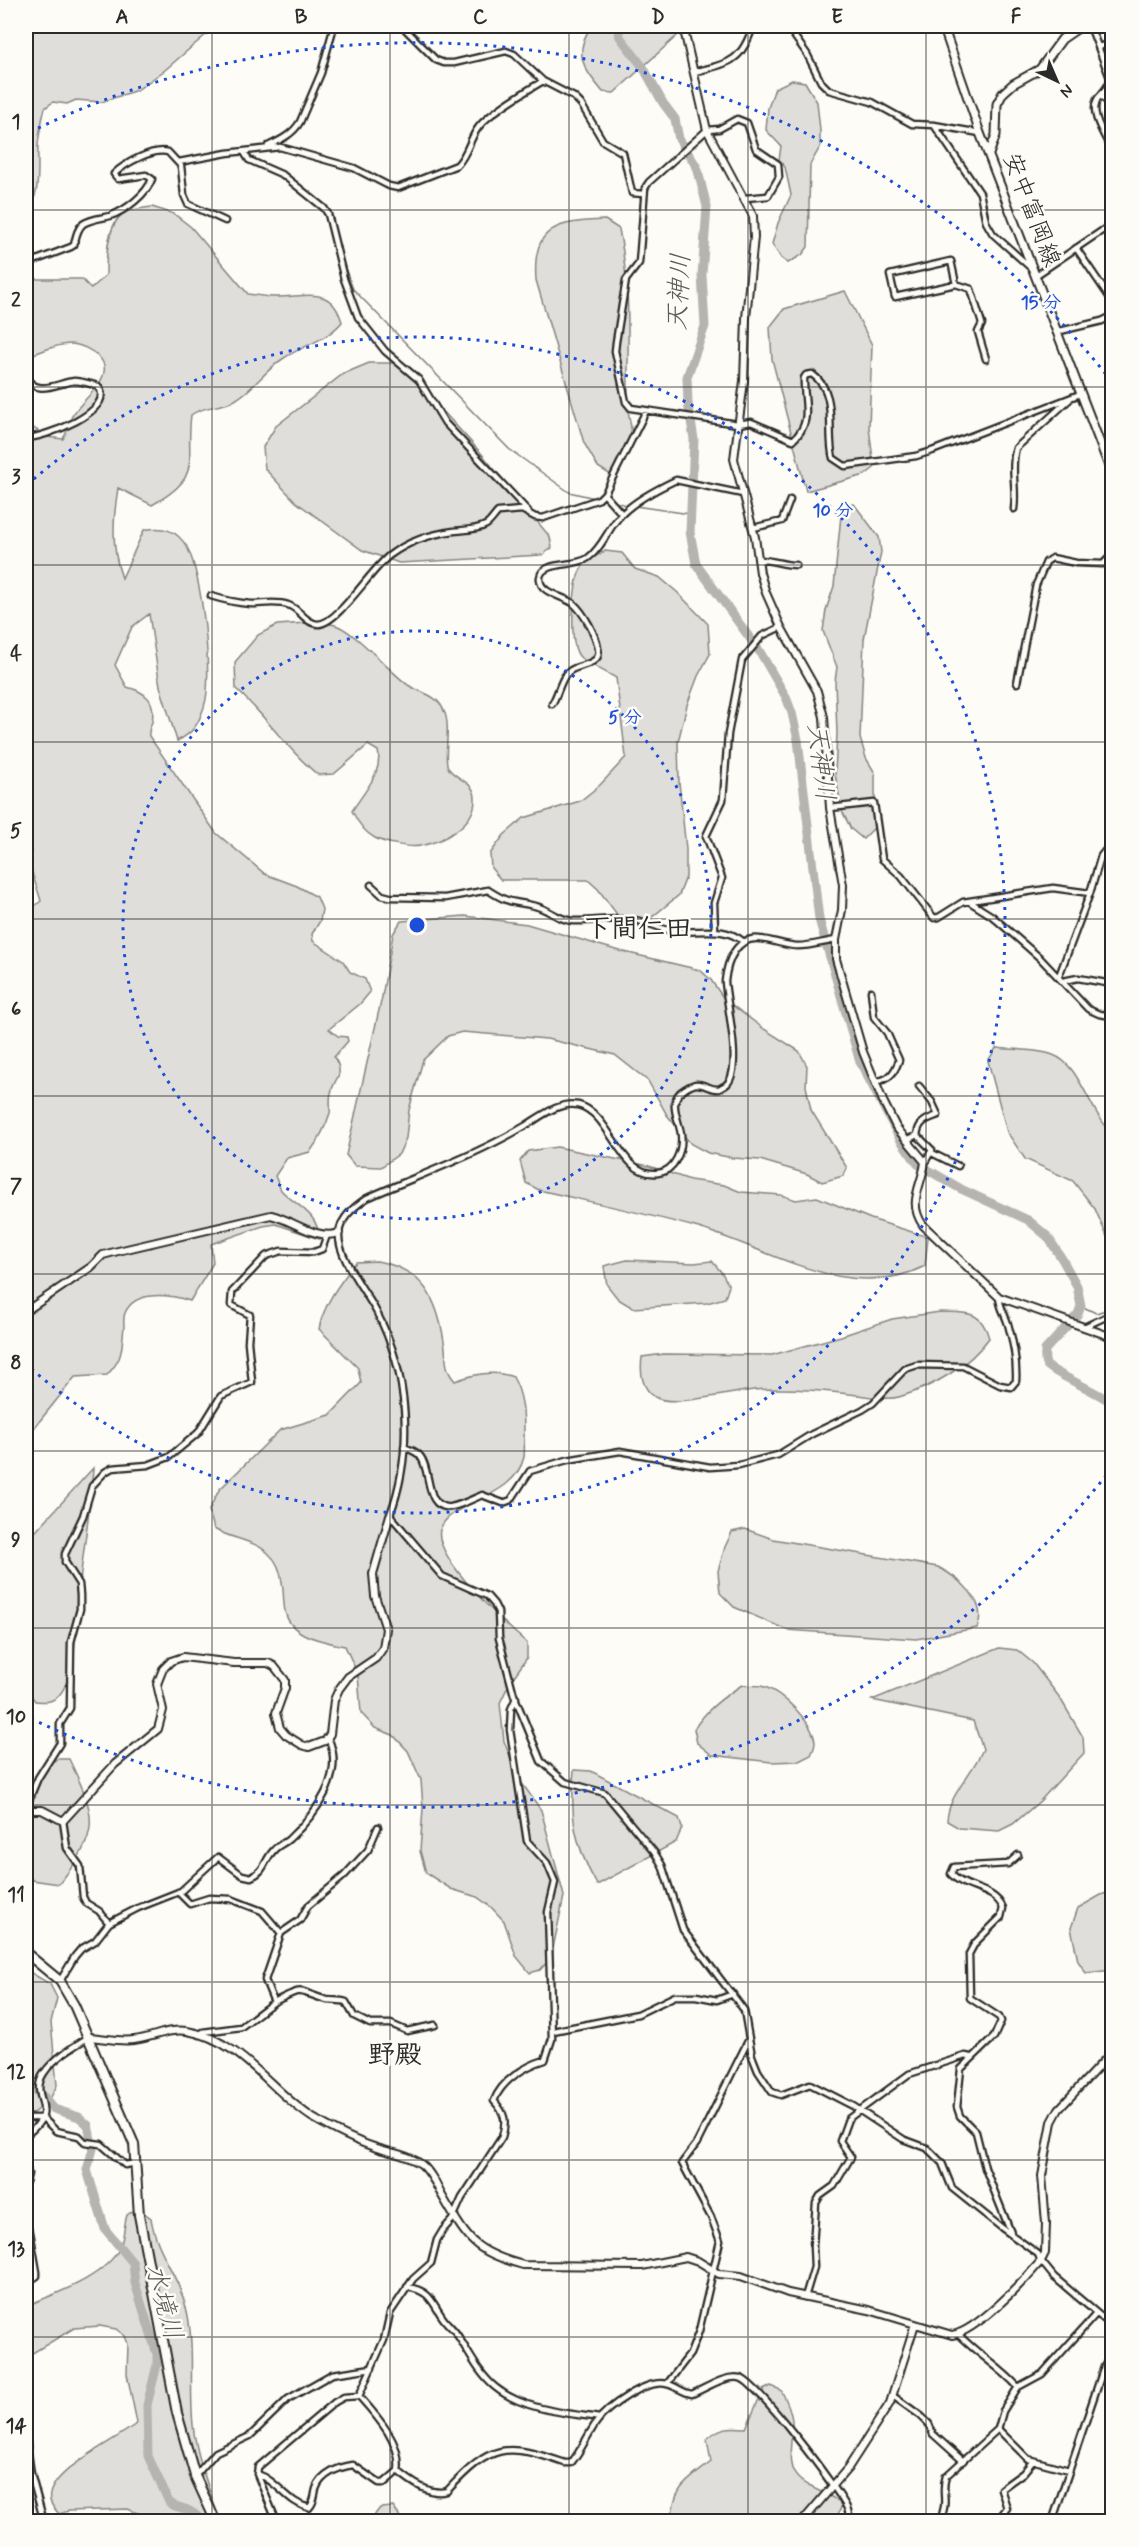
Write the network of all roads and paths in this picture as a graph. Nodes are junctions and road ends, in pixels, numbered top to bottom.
1 (334, 26) edge
2 (402, 26) edge
3 (683, 26) edge
4 (753, 26) edge
5 (787, 26) edge
6 (943, 26) edge
7 (1061, 26) edge
8 (1081, 26) edge
9 (1090, 26) edge
10 (1065, 37) junction
11 (1113, 42) edge
12 (1099, 46) junction
13 (694, 72) junction
14 (1111, 78) edge
15 (543, 81) junction
16 (1101, 96) junction
17 (1113, 106) edge
18 (934, 124) junction
19 (707, 130) junction
20 (980, 133) junction
21 (266, 147) junction
22 (1113, 151) edge
23 (244, 152) junction
24 (989, 154) junction
25 (179, 162) junction
26 (643, 194) junction
27 (745, 198) junction
28 (225, 221) dead end
29 (1113, 224) edge
30 (1076, 248) junction
31 (26, 264) edge
32 (1034, 273) junction
33 (956, 284) junction
34 (1113, 301) edge
35 (1113, 316) edge
36 (1056, 332) junction
37 (986, 359) dead end
38 (26, 377) edge
39 (1076, 396) junction
40 (646, 411) junction
41 (738, 424) junction
42 (26, 438) edge
43 (1113, 474) edge
44 (604, 494) junction
45 (743, 494) junction
46 (790, 501) dead end
47 (1014, 509) dead end
48 (529, 512) junction
49 (622, 514) junction
50 (753, 528) junction
51 (1113, 555) edge
52 (759, 560) junction
53 (796, 565) dead end
54 (211, 596) dead end
55 (781, 627) junction
56 (1017, 683) dead end
57 (552, 704) dead end
58 (830, 808) junction
59 (1113, 842) edge
60 (370, 885) dead end
61 (1090, 893) junction
62 (970, 902) junction
63 (715, 930) junction
64 (832, 940) junction
65 (744, 942) junction
66 (1061, 978) junction
67 (1113, 984) edge
68 (871, 991) dead end
69 (1113, 1016) edge
70 (875, 1081) junction
71 (919, 1086) dead end
72 (917, 1135) junction
73 (907, 1140) junction
74 (932, 1153) junction
75 (924, 1166) junction
76 (957, 1166) dead end
77 (339, 1233) junction
78 (327, 1235) junction
79 (999, 1297) junction
80 (26, 1311) edge
81 (1113, 1314) edge
82 (1084, 1327) junction
83 (1113, 1337) edge
84 (404, 1448) junction
85 (390, 1515) junction
86 (516, 1698) junction
87 (328, 1738) junction
88 (26, 1809) edge
89 (63, 1821) junction
90 (378, 1827) dead end
91 (1018, 1855) dead end
92 (178, 1892) junction
93 (109, 1923) junction
94 (281, 1933) junction
95 (26, 1953) edge
96 (60, 1982) junction
97 (733, 1994) junction
98 (274, 2002) junction
99 (435, 2025) dead end
100 (553, 2031) junction
101 (200, 2035) junction
102 (89, 2037) junction
103 (748, 2041) junction
104 (1113, 2052) edge
105 (971, 2057) junction
106 (858, 2110) junction
107 (26, 2118) edge
108 (43, 2118) junction
109 (26, 2135) edge
110 (136, 2163) junction
111 (26, 2165) edge
112 (26, 2182) edge
113 (454, 2215) junction
114 (26, 2225) edge
115 (1011, 2233) junction
116 (1041, 2261) junction
117 (713, 2271) junction
118 (26, 2283) edge
119 (407, 2287) junction
120 (805, 2297) junction
121 (1096, 2313) junction
122 (915, 2324) junction
123 (1113, 2326) edge
124 (958, 2334) junction
125 (1113, 2353) edge
126 (372, 2368) junction
127 (667, 2384) junction
128 (1018, 2386) junction
129 (359, 2396) junction
130 (893, 2396) junction
131 (600, 2418) junction
132 (998, 2429) junction
133 (26, 2437) edge
134 (1033, 2461) junction
135 (963, 2462) junction
136 (1069, 2470) junction
137 (398, 2471) junction
138 (257, 2474) junction
139 (195, 2476) junction
140 (832, 2488) junction
141 (44, 2522) edge
142 (216, 2522) edge
143 (277, 2522) edge
144 (802, 2522) edge
145 (850, 2522) edge
146 (939, 2522) edge
147 (996, 2522) edge
148 (1052, 2522) edge

1 - 21 street
2 - 15 street
3 - 13 street
4 - 13 street
5 - 18 street
6 - 20 main road, 安中富岡線
7 - 10 street
8 - 10 main road
9 - 12 street
10 - 24 main road
11 - 12 street
12 - 14 street
13 - 19 street
14 - 16 street
15 - 21 street
15 - 26 street
16 - 17 street
16 - 22 street
18 - 20 street
18 - 32 street
19 - 26 street
19 - 27 street
19 - 27 street
20 - 24 main road, 安中富岡線
21 - 23 street
23 - 25 street
23 - 48 street
24 - 32 main road, 安中富岡線
25 - 28 street
25 - 31 street
26 - 40 street
27 - 41 street
29 - 30 street
30 - 32 street
30 - 34 street
32 - 36 main road, 安中富岡線
33 - 33 street
33 - 37 street
35 - 36 street
36 - 39 main road, 安中富岡線
38 - 42 street
39 - 41 street
39 - 43 main road, 安中富岡線
39 - 47 street
40 - 41 street
40 - 44 street
41 - 45 street
44 - 48 street
44 - 49 street
45 - 49 street
45 - 50 street
46 - 50 street
48 - 54 street
49 - 57 street
50 - 52 street
51 - 56 street
52 - 53 street
52 - 55 street
55 - 58 street
55 - 63 street
58 - 62 street
58 - 64 street
59 - 61 street
60 - 63 street
61 - 62 street
61 - 66 street
62 - 66 street
63 - 65 street
64 - 65 street
64 - 70 street
65 - 77 street
66 - 67 street
66 - 69 street
68 - 70 street
70 - 73 street
71 - 72 street
72 - 73 street
72 - 74 street
73 - 75 street
74 - 75 street
74 - 76 street
75 - 79 street
77 - 78 street
77 - 84 street
78 - 80 street
78 - 88 street
79 - 82 street
79 - 84 street
81 - 82 street
82 - 83 street
84 - 85 street
85 - 86 street
85 - 87 street
86 - 97 street
86 - 100 street
87 - 89 street
87 - 92 street
88 - 89 street
89 - 93 street
90 - 94 street
91 - 105 street
92 - 93 street
92 - 94 street
93 - 96 street
94 - 98 street
95 - 96 main road
96 - 102 main road
97 - 100 street
97 - 103 street
98 - 99 street
98 - 101 street
100 - 113 street
101 - 102 street
101 - 113 street
102 - 108 street
102 - 110 main road
103 - 106 street
103 - 117 street
104 - 116 street
105 - 106 street
105 - 115 street
106 - 115 street
106 - 120 street
107 - 108 street
108 - 109 street
108 - 110 street
110 - 139 main road
111 - 112 street
113 - 117 street
113 - 119 street
114 - 118 street
115 - 116 street
116 - 121 street
116 - 124 street
117 - 120 street
117 - 127 street
119 - 126 street
119 - 131 street
120 - 122 street
121 - 123 street
121 - 128 street
122 - 124 street
122 - 130 street
124 - 128 street
125 - 136 street
126 - 129 street
126 - 139 street
127 - 131 street
127 - 140 street
128 - 132 street
129 - 137 street
129 - 138 street
130 - 135 street
130 - 140 street
131 - 137 street
132 - 134 street
132 - 135 street
133 - 141 street
134 - 136 street
134 - 147 street
135 - 146 street
136 - 148 street
137 - 138 street
138 - 143 street
139 - 142 main road
140 - 144 street
140 - 145 street

